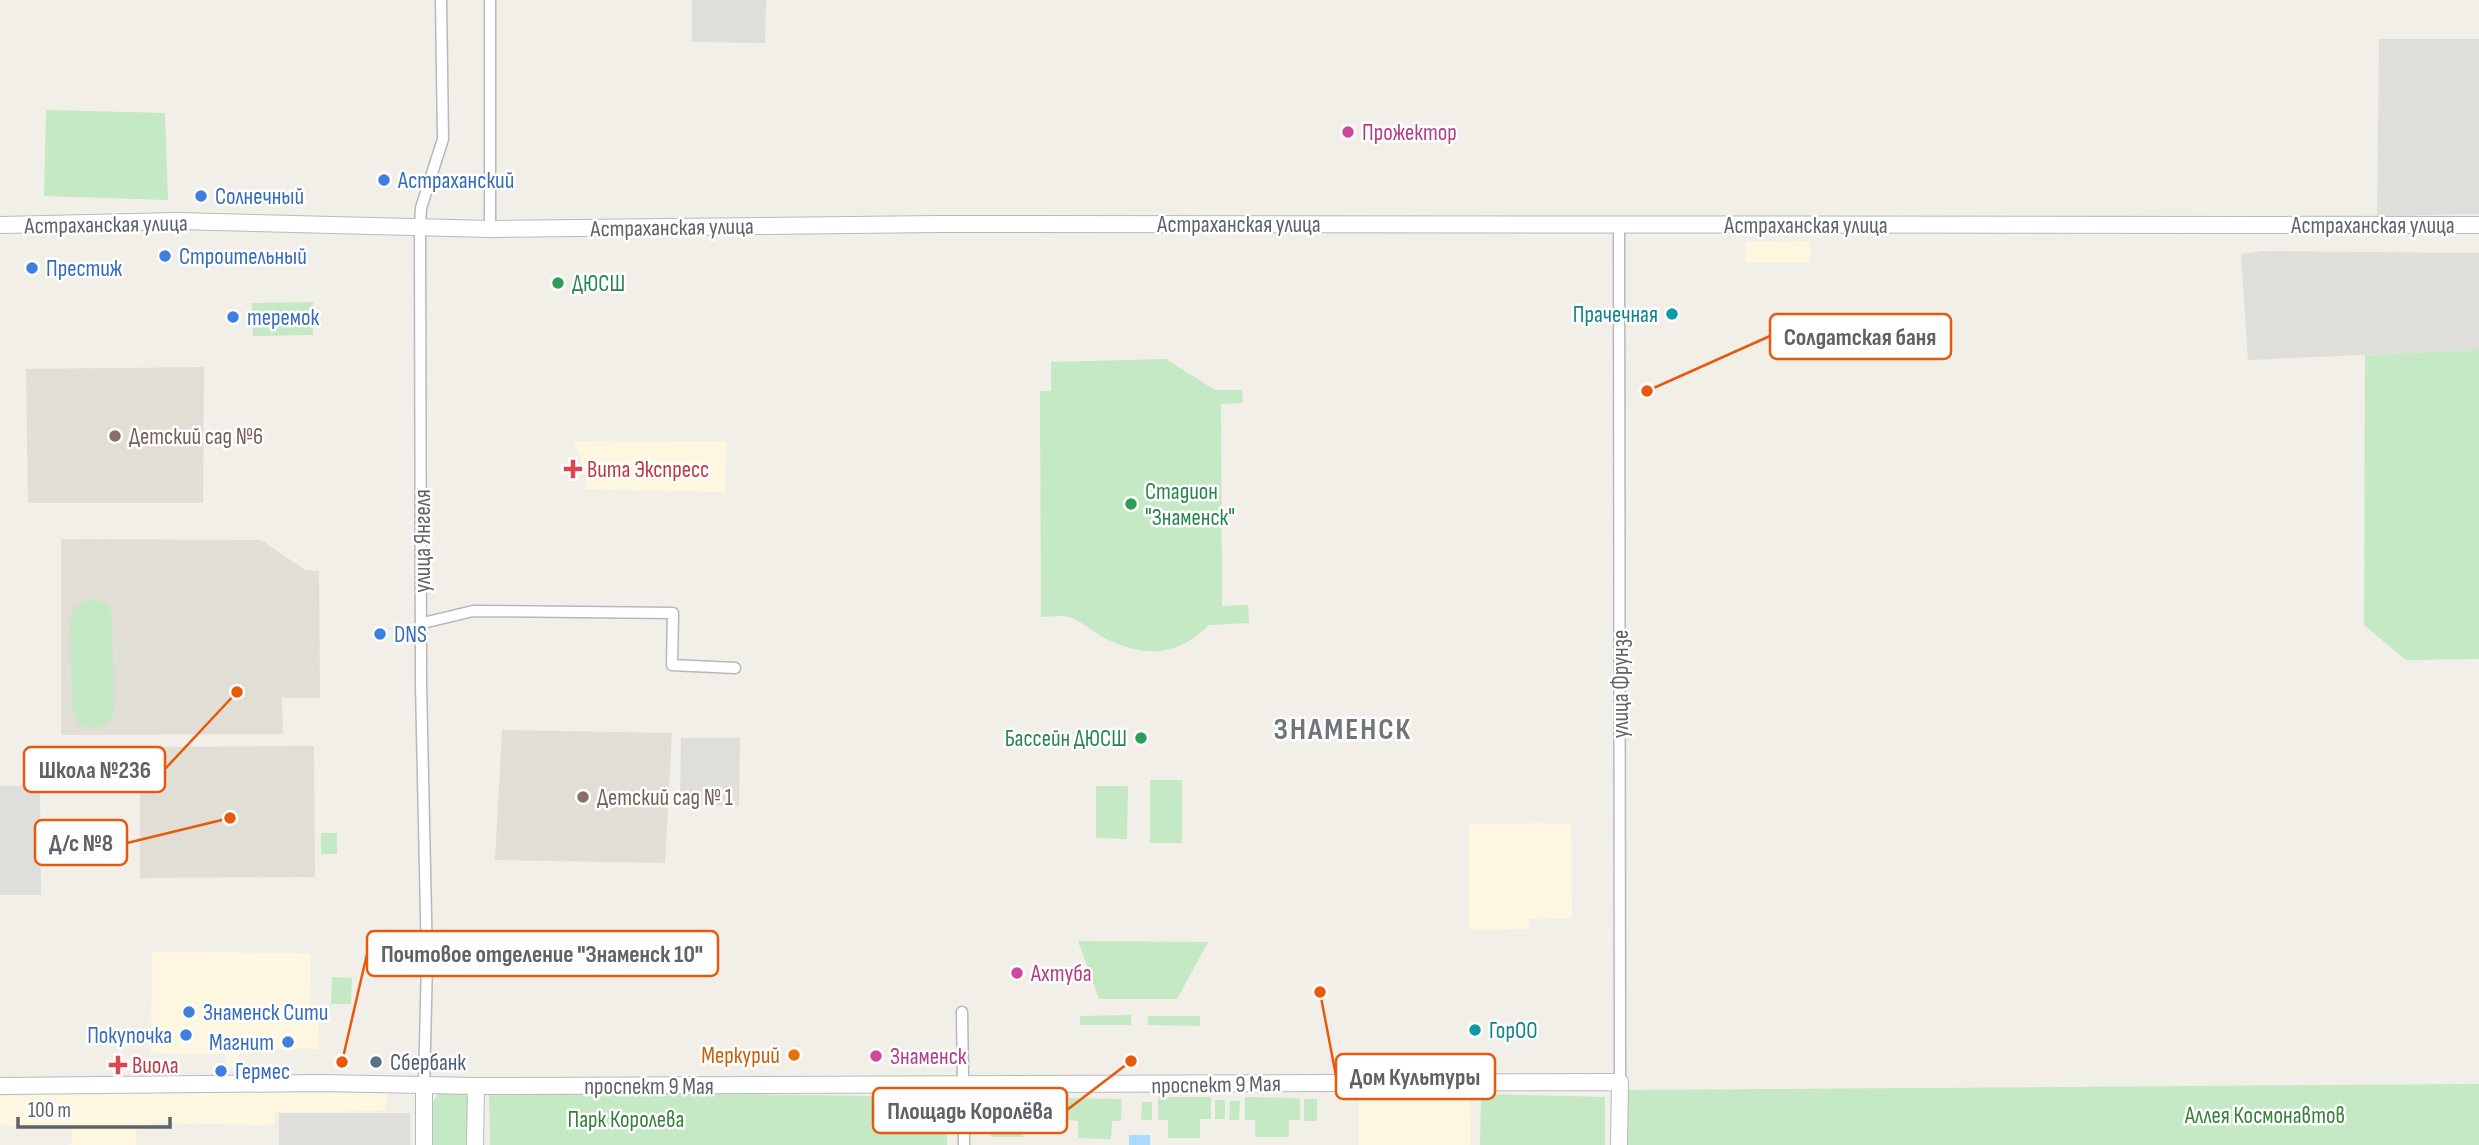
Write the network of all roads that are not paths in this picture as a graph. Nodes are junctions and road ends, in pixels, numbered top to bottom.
1 (441, 0) edge
2 (490, 0) edge
3 (1619, 223) junction
4 (0, 225) edge
5 (421, 225) junction
6 (2479, 225) edge
7 (490, 229) junction
8 (423, 623) junction
9 (734, 668) dead end
10 (961, 1012) dead end
11 (1620, 1082) junction
12 (424, 1085) junction
13 (964, 1085) junction
14 (0, 1086) edge
15 (476, 1086) junction
16 (424, 1145) edge
17 (475, 1145) edge
18 (964, 1145) edge
19 (1619, 1145) edge

1 - 5 street, улица Янгеля
2 - 7 street
3 - 6 street, Астраханская улица
3 - 7 street, Астраханская улица
3 - 11 street, улица Фрунзе
4 - 5 street, Астраханская улица
5 - 7 street, Астраханская улица
5 - 8 street, улица Янгеля
8 - 9 street
8 - 12 street, улица Янгеля
10 - 13 street
11 - 13 street, проспект 9 Мая
11 - 19 street, улица Фрунзе
12 - 14 street
12 - 15 street, проспект 9 Мая
12 - 16 street
13 - 15 street, проспект 9 Мая
13 - 18 street
15 - 17 street

